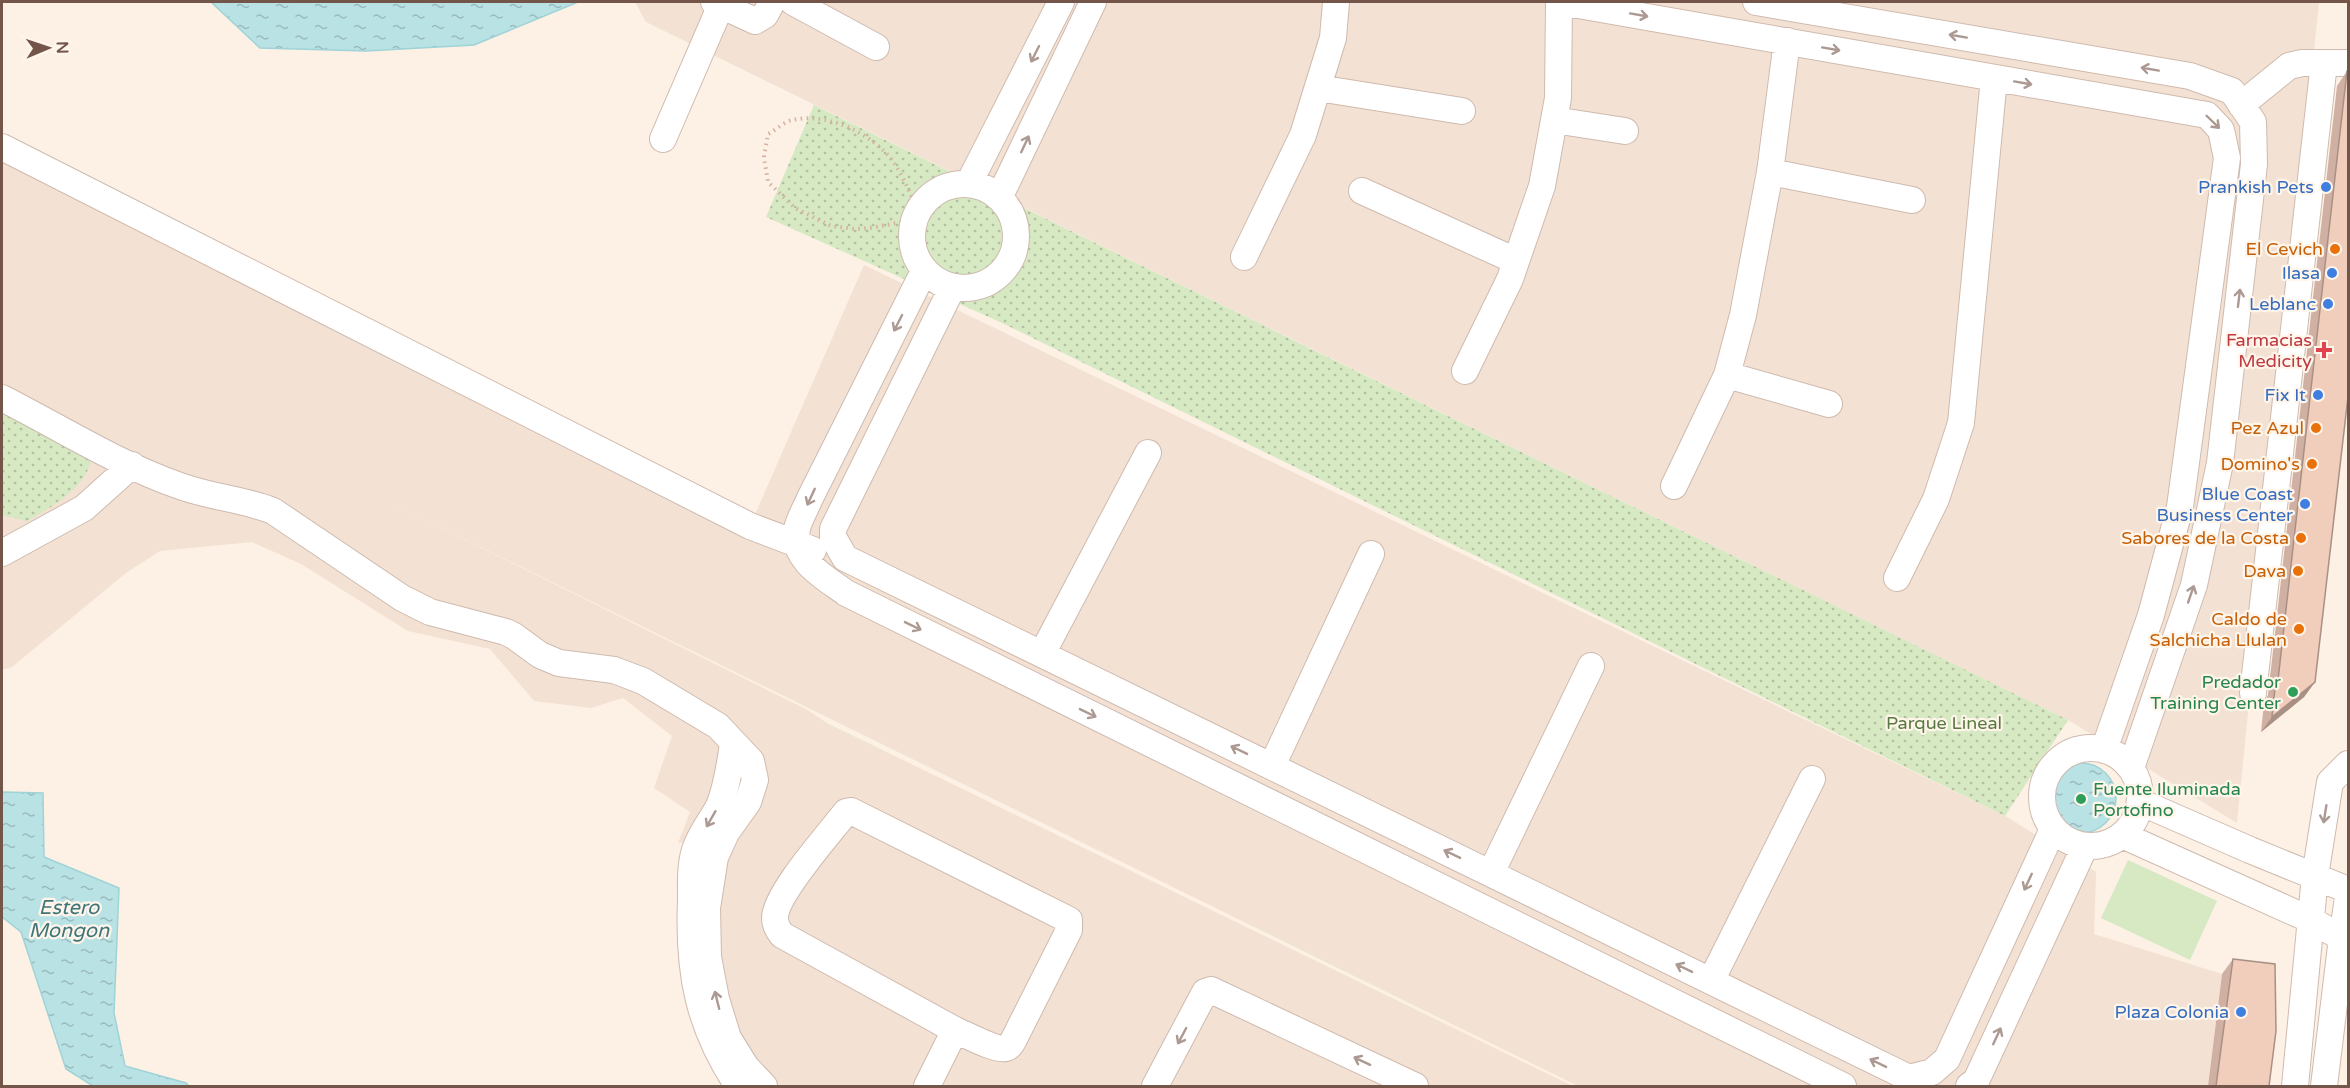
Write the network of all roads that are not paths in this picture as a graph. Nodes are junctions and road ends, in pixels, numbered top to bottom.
1 (772, 2) edge
2 (793, 2) edge
3 (1061, 2) edge
4 (1093, 2) edge
5 (1336, 2) edge
6 (1560, 2) edge
7 (1756, 2) edge
8 (717, 3) edge
9 (1677, 12) edge
10 (1787, 41) junction
11 (876, 47) dead end
12 (2336, 63) edge
13 (1994, 78) junction
14 (1318, 88) junction
15 (2241, 105) junction
16 (1462, 111) dead end
17 (1554, 120) junction
18 (1625, 131) dead end
19 (663, 139) dead end
20 (2, 147) edge
21 (1770, 172) junction
22 (969, 183) junction
23 (1362, 191) dead end
24 (1000, 196) junction
25 (1912, 200) dead end
26 (1244, 257) dead end
27 (1516, 261) junction
28 (924, 271) junction
29 (952, 288) junction
30 (2199, 370) junction
31 (1465, 371) dead end
32 (1726, 375) junction
33 (2230, 376) junction
34 (2, 398) edge
35 (1829, 404) dead end
36 (1148, 453) dead end
37 (132, 465) junction
38 (1674, 486) dead end
39 (2, 530) edge
40 (26, 538) junction
41 (799, 546) junction
42 (2, 553) edge
43 (1371, 554) dead end
44 (845, 558) junction
45 (1897, 578) dead end
46 (1042, 654) junction
47 (1591, 666) dead end
48 (2253, 693) dead end
49 (733, 744) junction
50 (2104, 750) junction
51 (2349, 764) edge
52 (1272, 766) junction
53 (2131, 768) junction
54 (1812, 779) dead end
55 (724, 791) junction
56 (748, 802) junction
57 (2140, 802) junction
58 (1380, 819) junction
59 (2053, 829) junction
60 (2122, 835) junction
61 (2215, 835) junction
62 (2085, 846) junction
63 (708, 847) junction
64 (1364, 849) junction
65 (2283, 863) junction
66 (2199, 870) junction
67 (1491, 873) junction
68 (2316, 876) junction
69 (2349, 890) edge
70 (2349, 898) edge
71 (2269, 901) junction
72 (2311, 920) junction
73 (2342, 938) junction
74 (1711, 981) junction
75 (955, 1030) junction
76 (1934, 1079) edge
77 (738, 1086) edge
78 (764, 1086) edge
79 (927, 1086) edge
80 (1155, 1086) edge
81 (1415, 1086) edge
82 (1844, 1086) edge
83 (1969, 1086) edge
84 (2295, 1086) edge
85 (2324, 1086) edge

1 - 8 street
2 - 11 street
3 -> 22 street
24 -> 4 street
5 - 14 street
6 -> 9 street
6 - 17 street
15 -> 7 street
8 - 19 street
9 - 10 street
10 -> 13 street
10 - 21 street
12 - 15 street
12 - 48 street
13 -> 30 street
13 - 45 street
14 - 16 street
14 - 26 street
33 -> 15 street
17 - 18 street
17 - 27 street
20 - 41 street
21 - 25 street
21 - 32 street
22 - 24 street
22 - 28 street
23 - 27 street
24 - 29 street
27 - 31 street
28 - 29 street
28 -> 41 street
29 - 44 street
30 - 33 street
30 - 50 street
32 - 35 street
32 - 38 street
53 -> 33 street
34 - 37 street
36 - 46 street
37 - 40 street
37 - 49 street
39 - 40 street
40 - 42 street
41 - 44 street
41 -> 64 street
43 - 52 street
44 - 46 street
52 -> 46 street
47 - 67 street
49 - 55 street
49 - 56 street
50 - 53 street
50 - 59 street
51 -> 68 street
52 - 58 street
53 - 57 street
54 - 74 street
55 - 56 street
55 -> 63 street
56 - 63 street
57 - 60 street
57 - 61 street
58 - 64 street
67 -> 58 street
59 - 62 street
59 -> 76 street
60 - 62 street
60 - 66 street
61 - 65 street
61 - 66 street
83 -> 62 street
63 - 77 street
78 -> 63 street
64 - 82 street
65 - 68 street
65 - 71 street
66 - 71 street
74 -> 67 street
68 - 69 street
68 - 72 street
70 - 73 street
71 - 72 street
72 - 73 street
72 - 84 street
73 - 85 street
76 -> 74 street
75 - 75 street
75 - 79 street
81 -> 80 street

